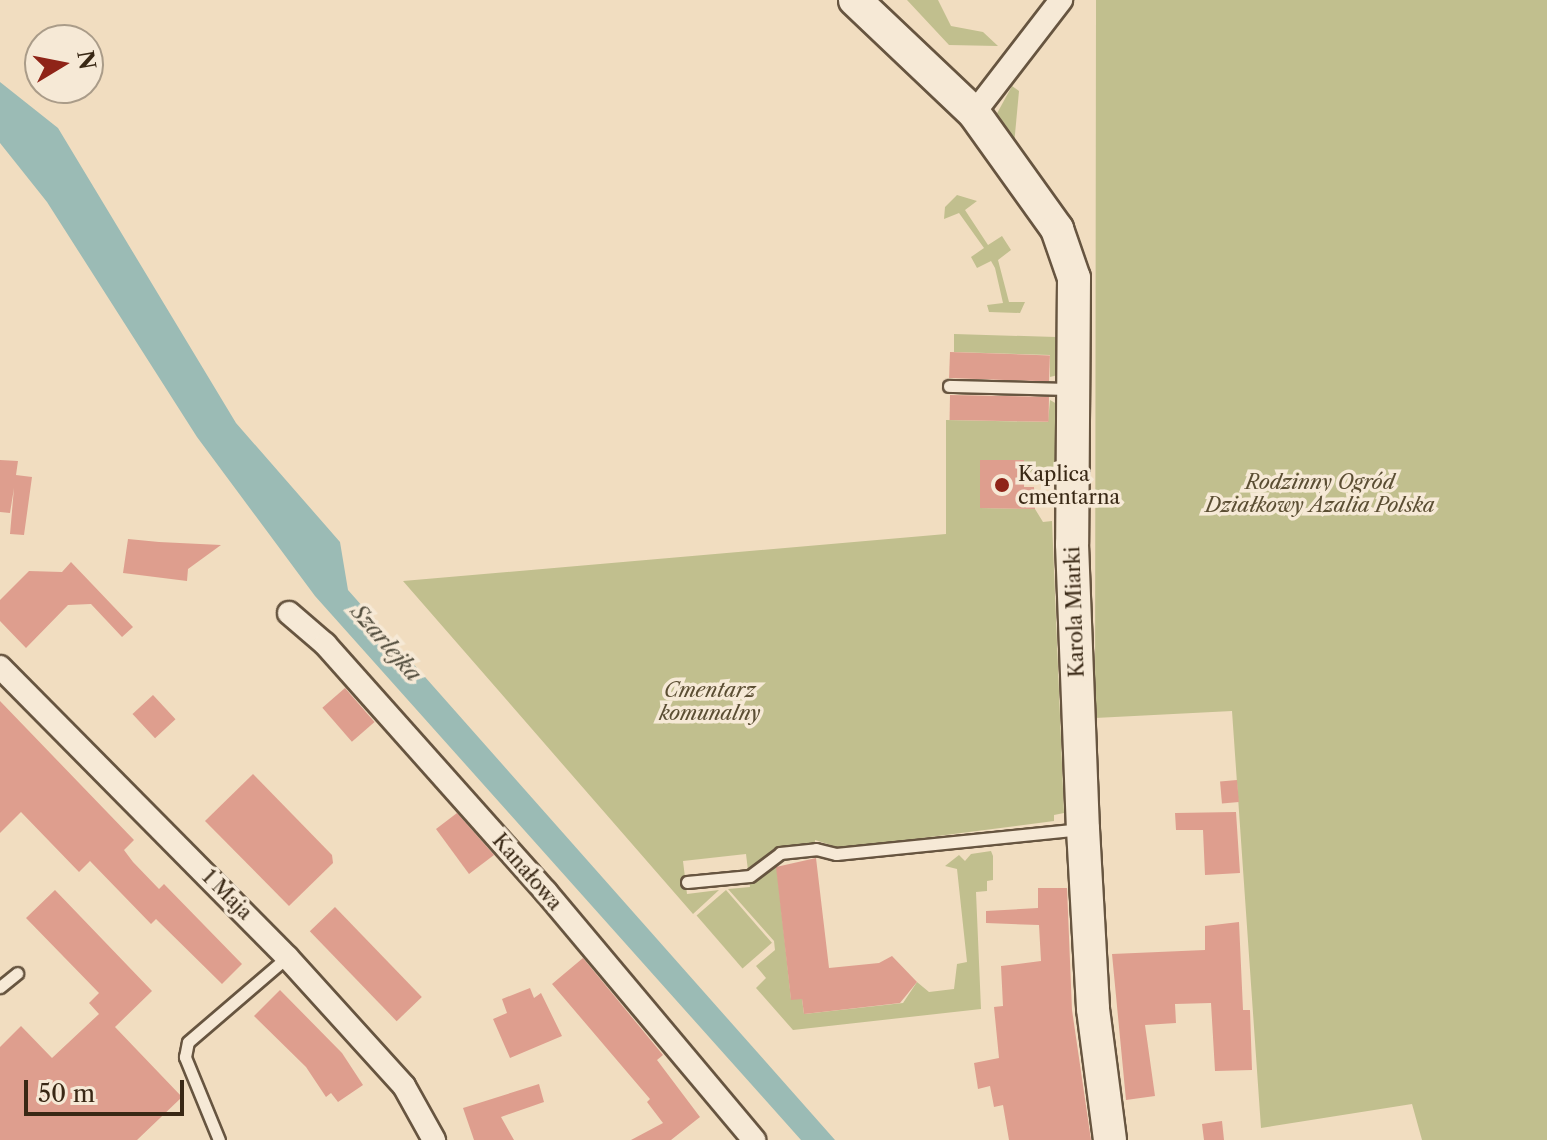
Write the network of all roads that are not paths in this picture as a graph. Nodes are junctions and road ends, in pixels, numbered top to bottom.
1 (855, 0) edge
2 (1061, 0) edge
3 (974, 113) junction
4 (949, 386) dead end
5 (1076, 389) junction
6 (289, 613) dead end
7 (0, 667) edge
8 (1083, 829) junction
9 (687, 882) dead end
10 (287, 957) junction
11 (17, 973) dead end
12 (0, 987) edge
13 (219, 1140) edge
14 (434, 1140) edge
15 (754, 1140) edge
16 (1110, 1140) edge

1 - 3 street, Karola Miarki
2 - 3 street
3 - 5 street, Karola Miarki
4 - 5 lane
5 - 8 street, Karola Miarki
6 - 15 street, Kanałowa
7 - 10 street, 1 Maja
8 - 9 lane
8 - 16 street, Karola Miarki
10 - 13 lane
10 - 14 street, 1 Maja
11 - 12 lane

